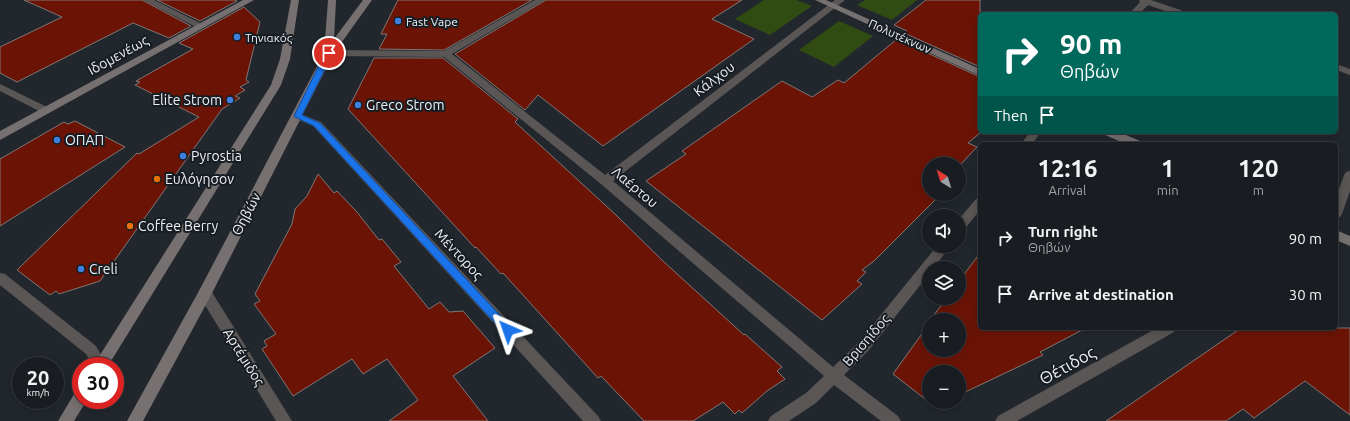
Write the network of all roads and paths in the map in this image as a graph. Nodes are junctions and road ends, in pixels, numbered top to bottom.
1 (147, 0) edge
2 (250, 0) edge
3 (295, 0) edge
4 (332, 0) edge
5 (368, 0) edge
6 (541, 0) edge
7 (819, 0) edge
8 (1145, 0) edge
9 (837, 3) edge
10 (1136, 12) edge
11 (1178, 12) edge
12 (201, 26) junction
13 (329, 53) junction
14 (446, 54) junction
15 (1338, 68) edge
16 (978, 72) edge
17 (1350, 72) edge
18 (0, 87) edge
19 (46, 110) junction
20 (298, 116) junction
21 (1034, 134) edge
22 (1114, 134) edge
23 (0, 136) edge
24 (1028, 142) edge
25 (1132, 142) edge
26 (1350, 175) edge
27 (605, 181) junction
28 (978, 204) edge
29 (1338, 208) edge
30 (966, 219) edge
31 (1338, 236) edge
32 (1350, 241) edge
33 (938, 253) edge
34 (0, 278) edge
35 (204, 293) junction
36 (1165, 330) edge
37 (94, 357) edge
38 (106, 357) edge
39 (834, 376) junction
40 (73, 409) edge
41 (66, 421) edge
42 (135, 421) edge
43 (284, 421) edge
44 (593, 421) edge
45 (776, 421) edge
46 (893, 421) edge
47 (1004, 421) edge

1 - 12 street
2 - 12 main road, Ιδομενέως
3 - 38 main road
4 - 13 main road, Θηβών
5 - 13 main road
6 - 14 street
7 - 9 main road, Πολυτέκνων
8 - 10 street
8 - 11 street
9 - 16 main road, Πολυτέκνων
9 - 27 street, Κάλχου
12 - 19 main road, Ιδομενέως
13 - 14 street
13 - 20 main road, Θηβών
14 - 27 street, Λαέρτου
15 - 17 street
18 - 19 street
19 - 23 main road, Ιδομενέως
20 - 35 main road, Θηβών
20 - 44 street, Μέντορος
21 - 24 street
22 - 25 main road
26 - 29 street
27 - 39 street, Λαέρτου
28 - 30 street
31 - 32 main road
33 - 39 street, Βρισηίδος
34 - 37 street
35 - 42 main road, Θηβών
35 - 43 street, Αρτέμιδος
36 - 47 street, Θέτιδος
39 - 45 street, Βρισηίδος
39 - 46 street, Λαέρτου
40 - 41 main road

